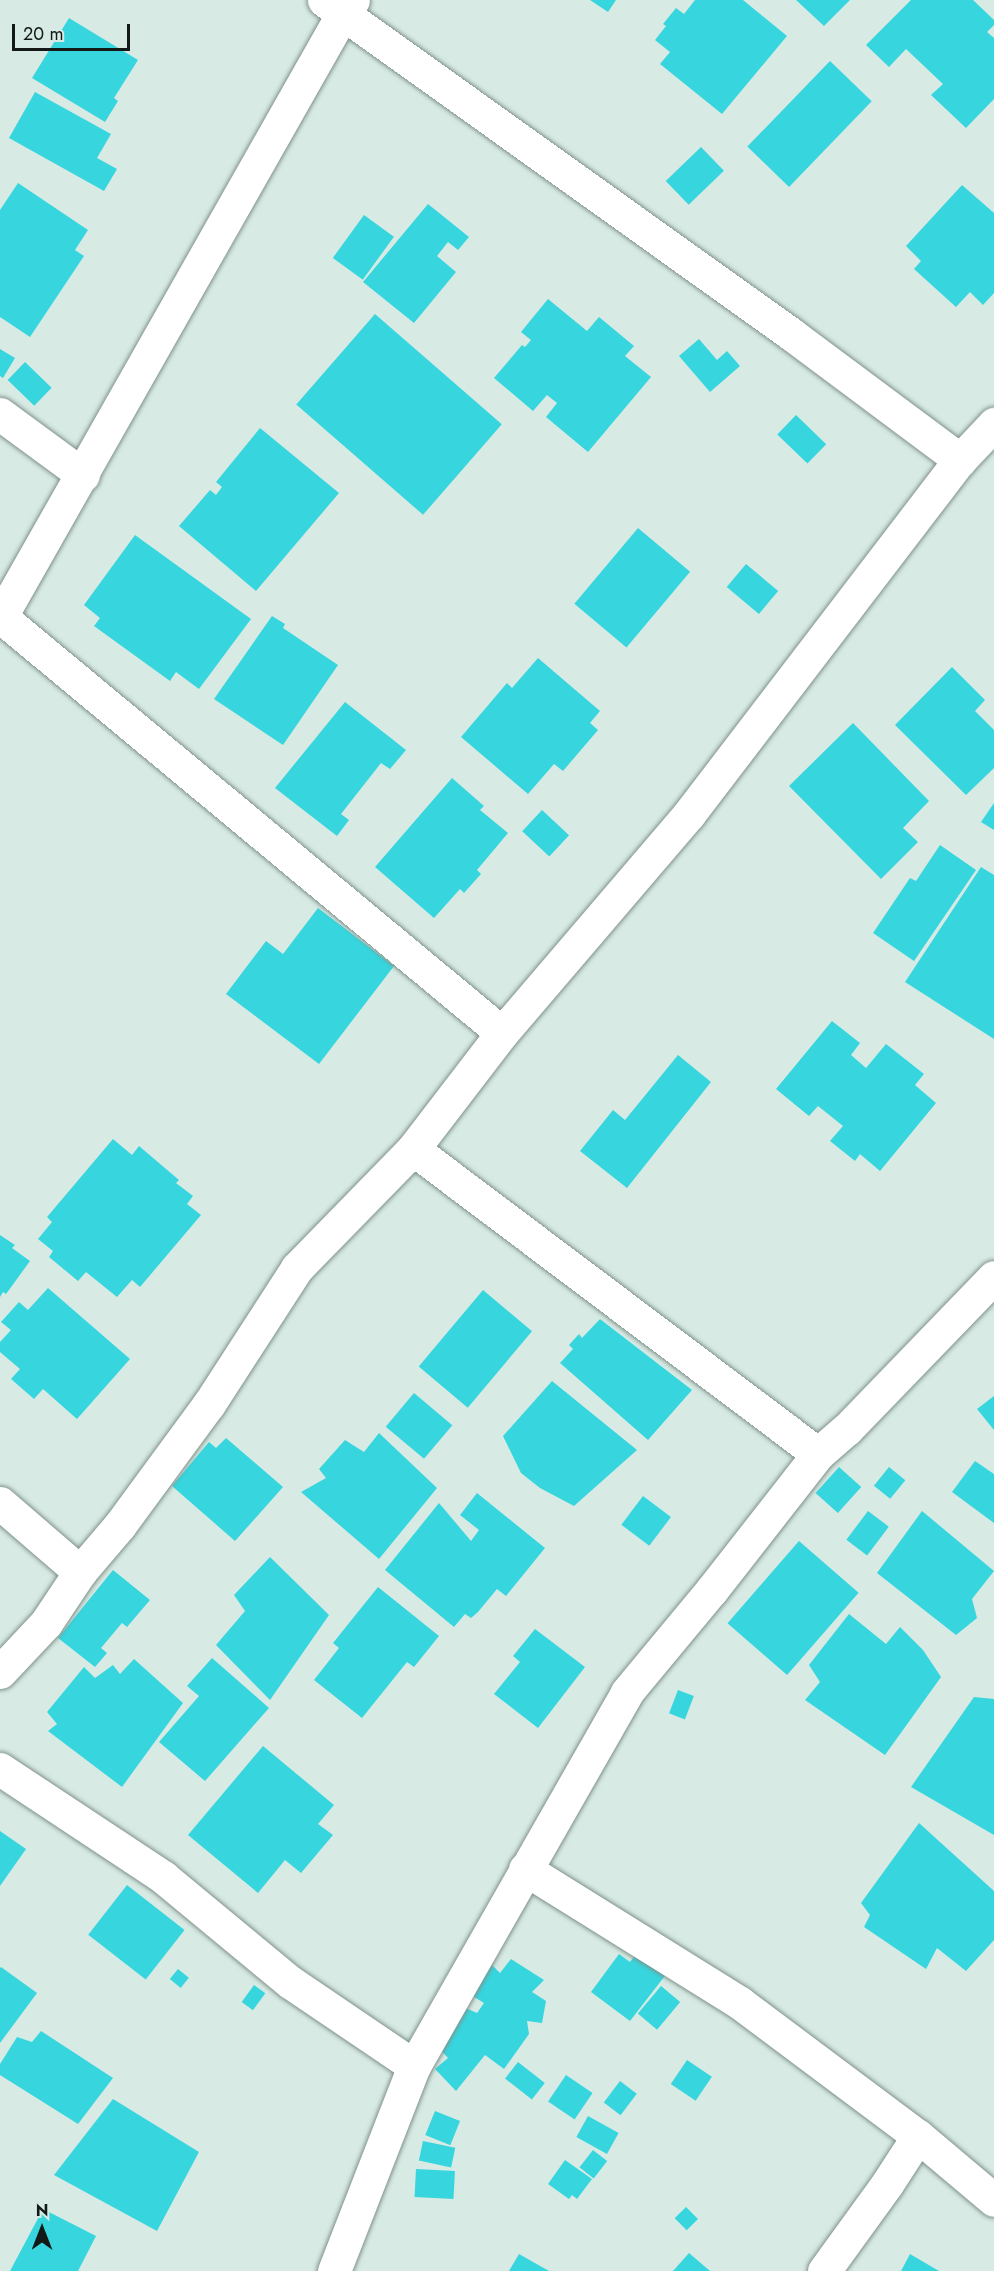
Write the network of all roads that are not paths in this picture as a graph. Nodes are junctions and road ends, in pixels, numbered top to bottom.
1 (340, 4) edge
2 (0, 414) edge
3 (994, 424) edge
4 (960, 459) junction
5 (83, 475) junction
6 (0, 618) edge
7 (502, 1033) junction
8 (413, 1149) junction
9 (994, 1277) edge
10 (818, 1454) junction
11 (0, 1503) edge
12 (80, 1572) junction
13 (0, 1672) edge
14 (0, 1769) edge
15 (525, 1869) junction
16 (414, 2066) junction
17 (918, 2136) junction
18 (994, 2200) edge
19 (334, 2271) edge
20 (824, 2271) edge

1 - 4 street
1 - 5 street
2 - 5 street
3 - 4 street
4 - 7 street
5 - 6 street
6 - 7 street
7 - 8 street
8 - 10 street
8 - 12 street
9 - 10 street
10 - 15 street
11 - 12 street
12 - 13 street
14 - 16 street
15 - 16 street
15 - 17 street
16 - 19 street
17 - 18 street
17 - 20 street

